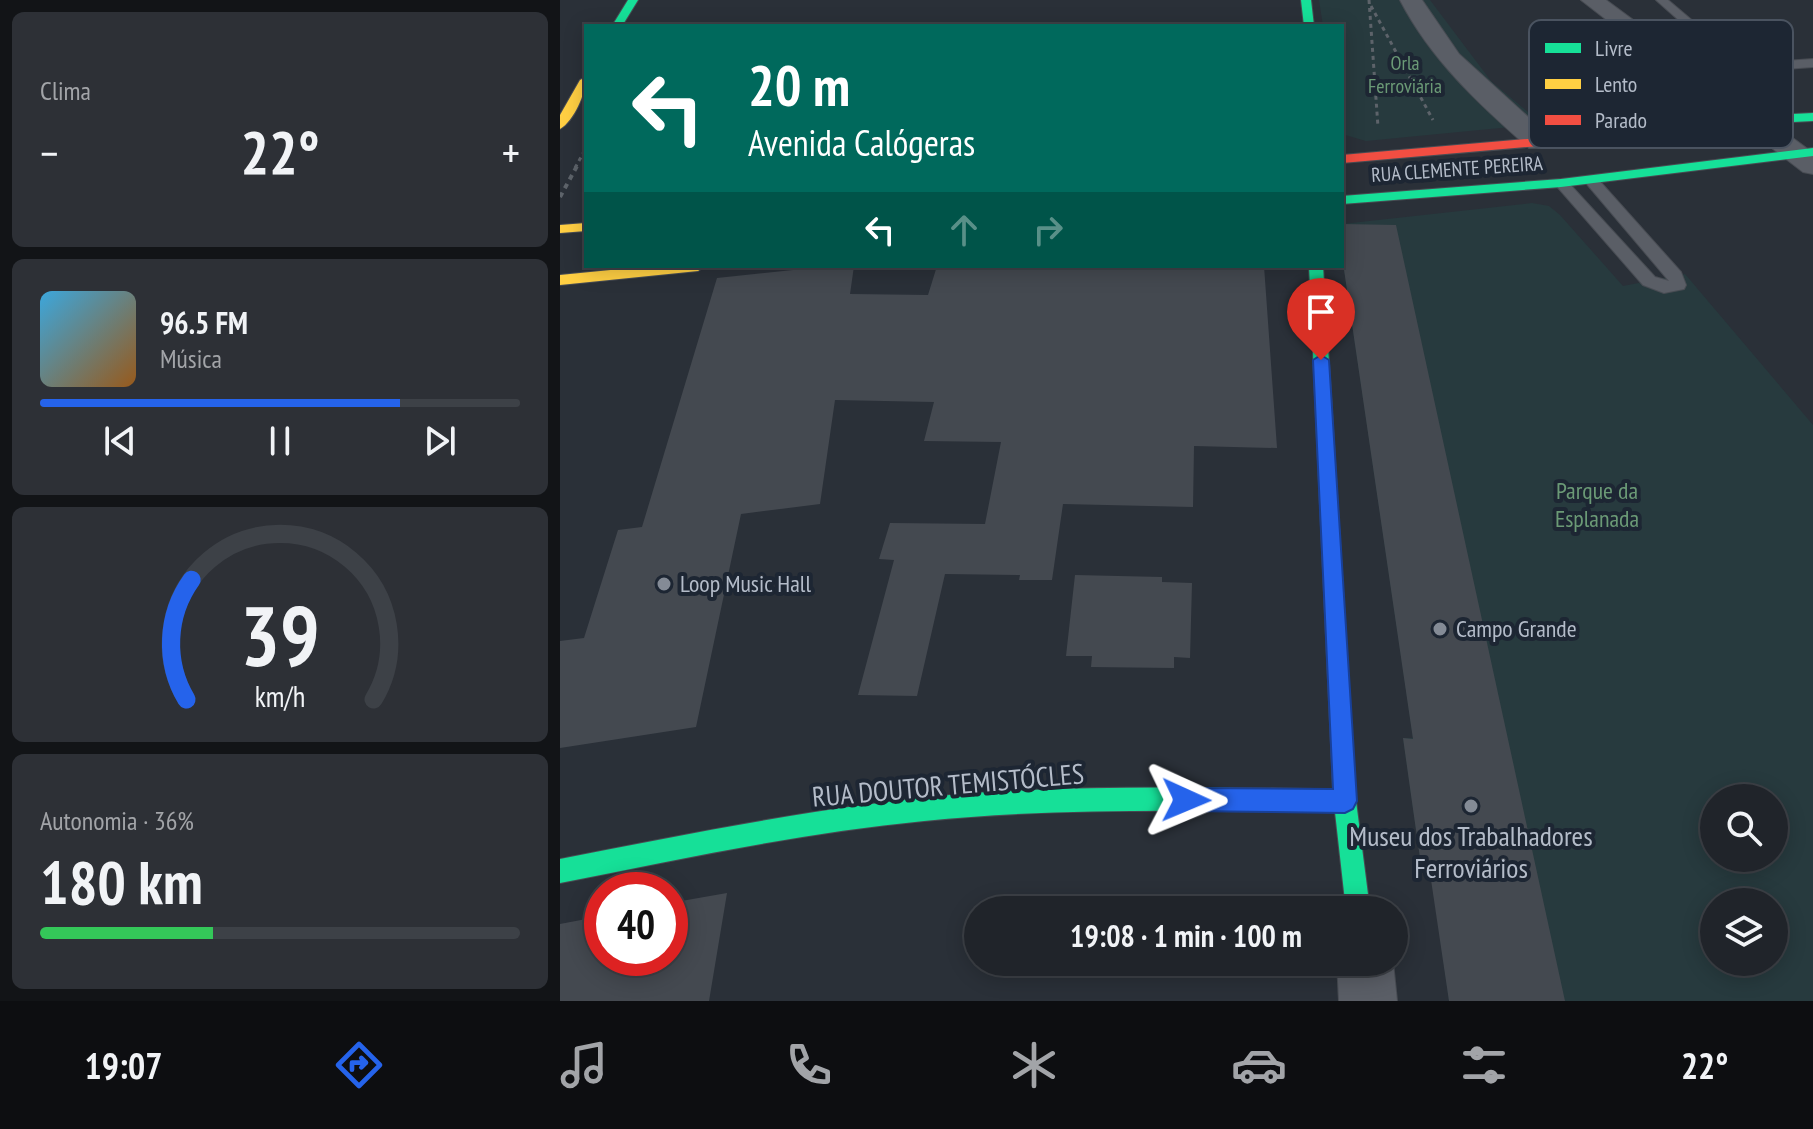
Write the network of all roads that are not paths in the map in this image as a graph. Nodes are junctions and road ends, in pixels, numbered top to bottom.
1 (633, 0) edge
2 (1306, 0) edge
3 (1411, 0) edge
4 (1592, 0) edge
5 (1661, 0) edge
6 (1618, 20) edge
7 (1684, 20) edge
8 (618, 24) edge
9 (1309, 24) edge
10 (1813, 63) edge
11 (1793, 64) edge
12 (584, 83) edge
13 (1813, 117) edge
14 (1793, 118) edge
15 (560, 125) edge
16 (1529, 132) edge
17 (1529, 143) edge
18 (1808, 157) edge
19 (1344, 159) edge
20 (1591, 180) junction
21 (1561, 183) junction
22 (1344, 200) edge
23 (584, 227) edge
24 (560, 229) edge
25 (678, 268) edge
26 (1316, 268) edge
27 (560, 280) edge
28 (1345, 801) junction
29 (560, 871) edge
30 (1356, 896) edge
31 (1366, 976) edge
32 (1368, 1001) edge

1 - 8 main road
2 - 9 main road
3 - 16 street
4 - 6 street
5 - 7 lane
10 - 11 lane
12 - 15 main road
13 - 14 main road, RUA CLEMENTE PEREIRA
17 - 19 main road, RUA CLEMENTE PEREIRA
18 - 20 main road, RUA CLEMENTE PEREIRA
20 - 21 main road, RUA CLEMENTE PEREIRA
20 - 21 lane
21 - 22 main road, RUA CLEMENTE PEREIRA
23 - 24 main road
25 - 27 main road
26 - 28 main road
28 - 29 main road, RUA DOUTOR TEMISTÓCLES
28 - 30 main road
31 - 32 street

